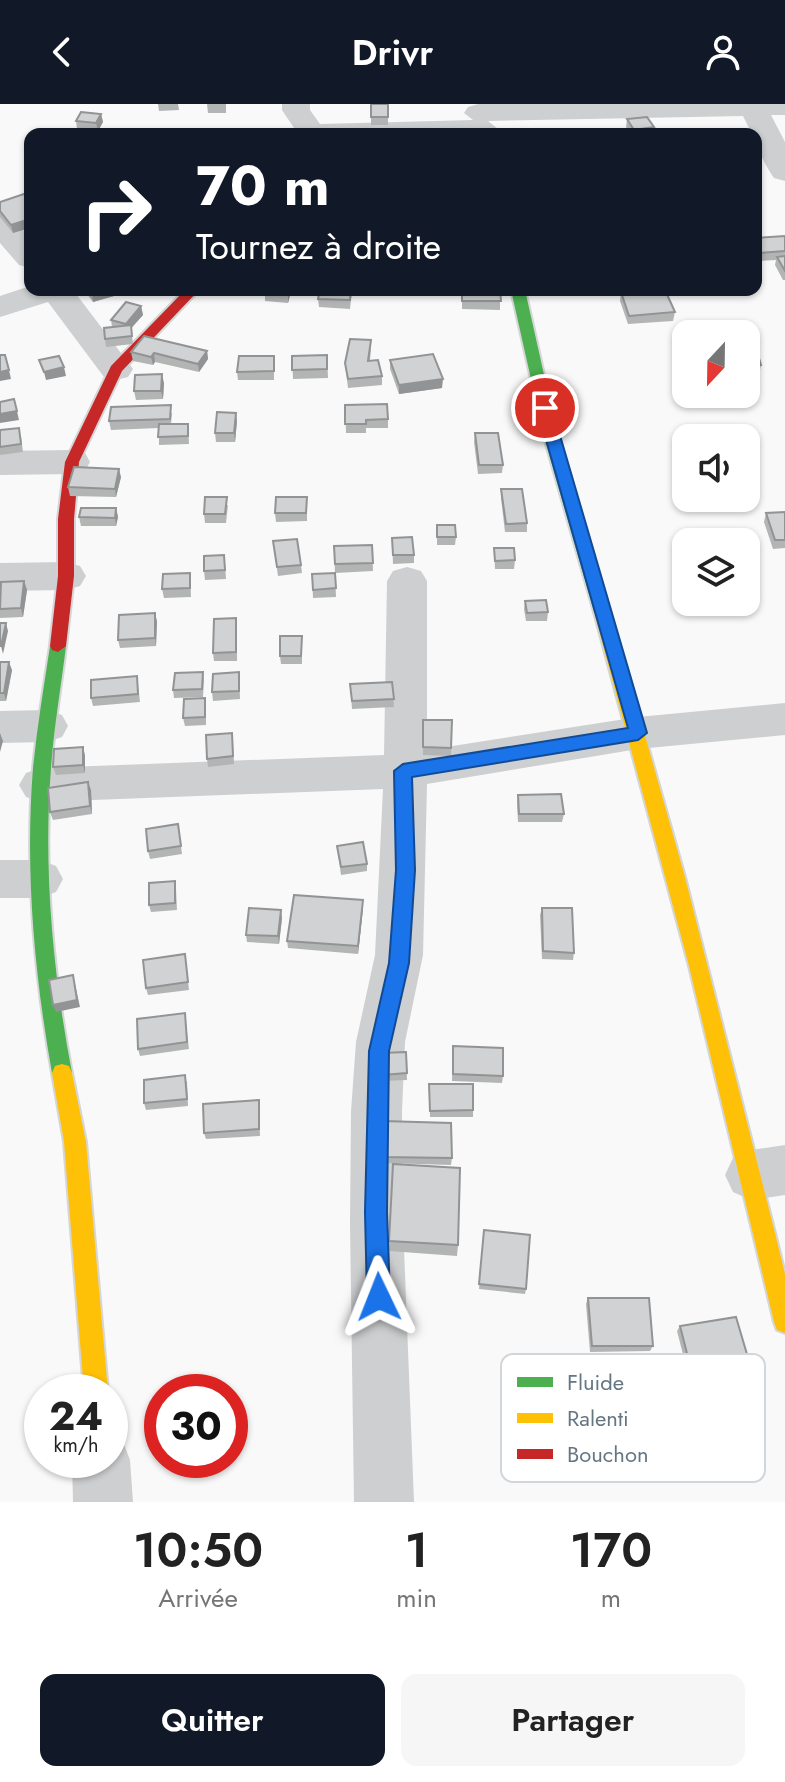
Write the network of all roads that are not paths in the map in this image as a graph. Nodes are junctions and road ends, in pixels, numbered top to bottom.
1 (296, 104) edge
2 (785, 106) edge
3 (641, 107) edge
4 (753, 107) junction
5 (480, 120) edge
6 (310, 128) edge
7 (360, 128) edge
8 (785, 172) edge
9 (0, 223) edge
10 (24, 251) edge
11 (32, 296) edge
12 (61, 296) edge
13 (186, 296) edge
14 (519, 296) edge
15 (0, 307) edge
16 (116, 369) junction
17 (72, 462) junction
18 (0, 463) edge
19 (66, 576) junction
20 (0, 577) edge
21 (407, 581) dead end
22 (785, 719) edge
23 (47, 726) junction
24 (0, 727) edge
25 (638, 733) junction
26 (403, 771) junction
27 (41, 785) junction
28 (20, 879) edge
29 (768, 1172) edge
30 (785, 1322) edge
31 (94, 1374) edge
32 (102, 1478) edge
33 (103, 1502) edge
34 (384, 1502) edge

1 - 6 street
2 - 4 street
3 - 4 street
3 - 5 street
4 - 8 street
5 - 7 street
9 - 10 street
11 - 15 street
12 - 16 street
13 - 16 street
14 - 25 street
16 - 17 street
17 - 18 street
17 - 19 street
19 - 20 street
19 - 23 street
21 - 26 street
22 - 25 street
23 - 24 street
23 - 27 street
25 - 26 street
25 - 29 street
26 - 27 street
26 - 34 street
27 - 28 street
28 - 31 street
29 - 30 street
32 - 33 street

